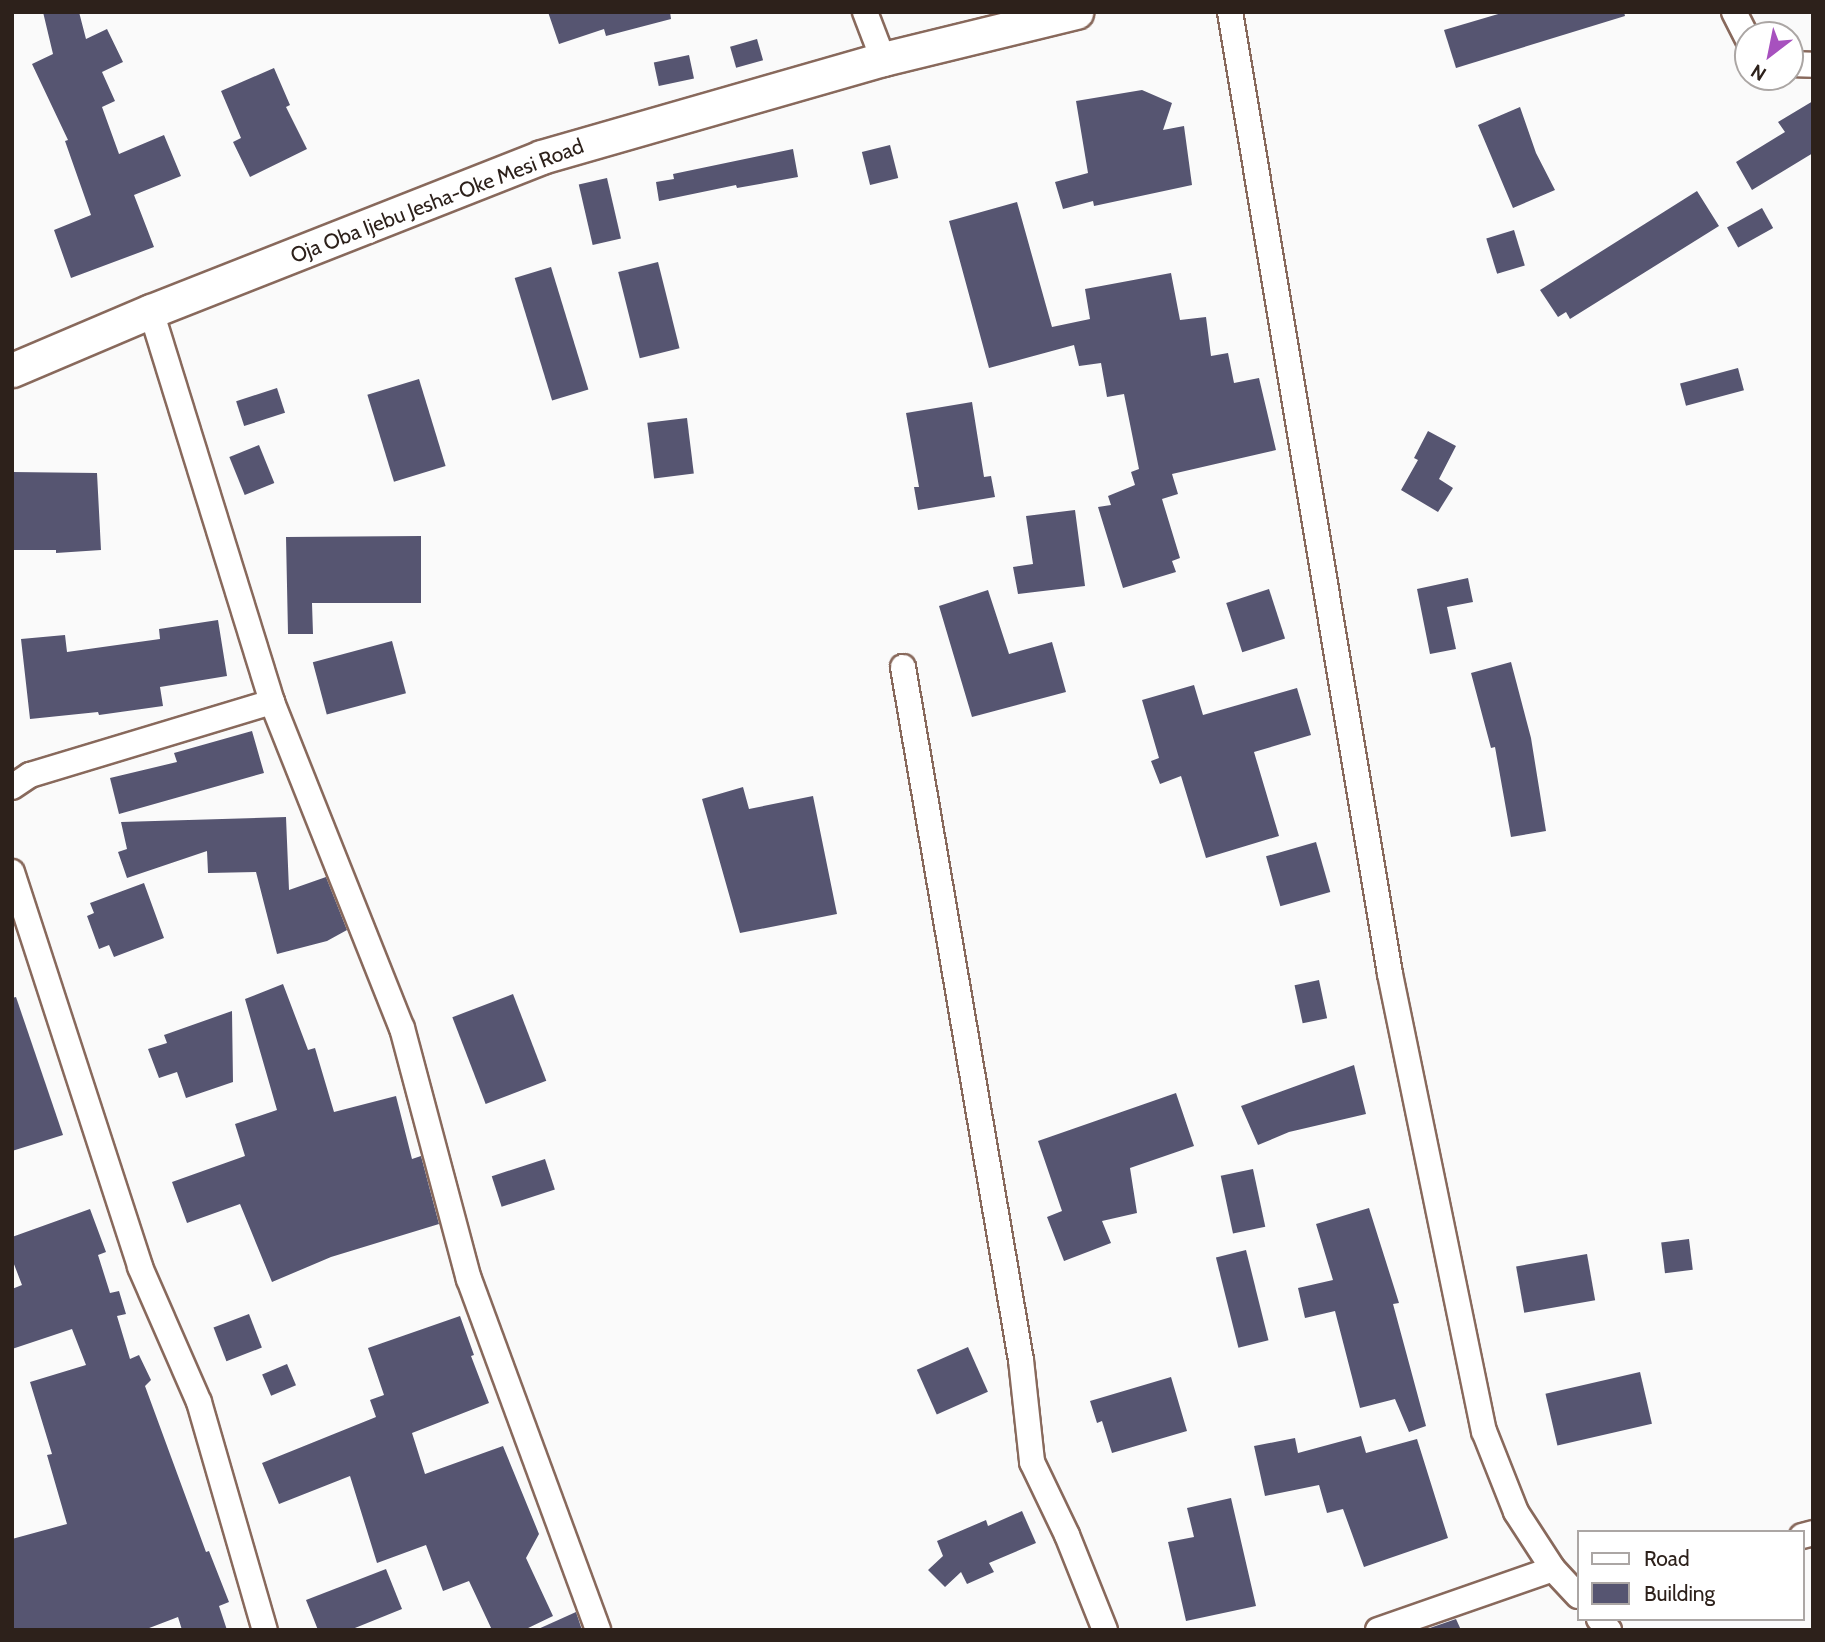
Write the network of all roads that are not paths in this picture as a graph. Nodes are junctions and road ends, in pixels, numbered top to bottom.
1 (865, 12) edge
2 (1076, 12) edge
3 (1230, 12) edge
4 (883, 59) junction
5 (151, 311) junction
6 (12, 370) edge
7 (902, 667) dead end
8 (272, 702) junction
9 (12, 787) edge
10 (12, 872) edge
11 (1553, 1569) junction
12 (1576, 1594) edge
13 (265, 1630) edge
14 (598, 1630) edge
15 (1105, 1630) edge
16 (1378, 1630) edge

1 - 4 street
2 - 4 main road, Oja Oba Ijebu Jesha-Oke Mesi Road
3 - 11 street
4 - 5 main road, Oja Oba Ijebu Jesha-Oke Mesi Road
5 - 6 main road, Oja Oba Ijebu Jesha-Oke Mesi Road
5 - 8 street
7 - 15 street
8 - 9 street
8 - 14 street
10 - 13 street
11 - 12 street
11 - 16 street

